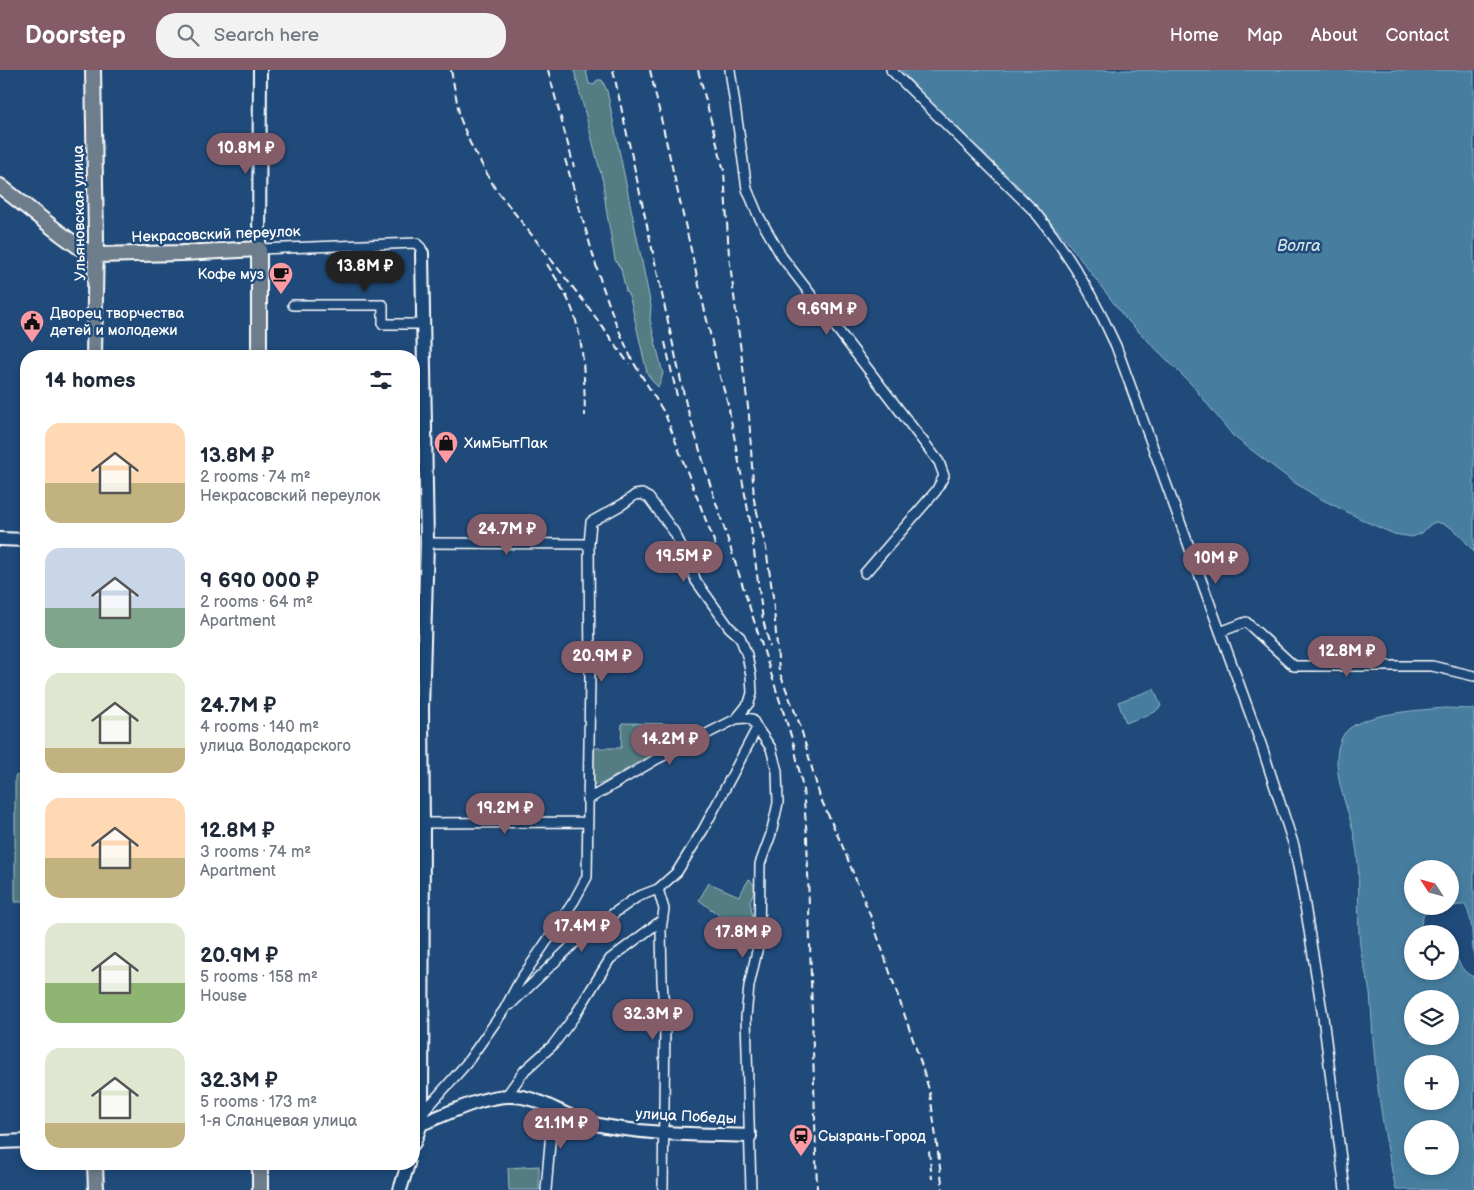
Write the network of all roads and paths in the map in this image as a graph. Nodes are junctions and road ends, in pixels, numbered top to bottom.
1 (93, 70) edge
2 (260, 70) edge
3 (730, 70) edge
4 (891, 70) edge
5 (0, 186) edge
6 (259, 249) junction
7 (422, 253) joint
8 (95, 255) junction
9 (294, 305) dead end
10 (424, 324) junction
11 (94, 350) edge
12 (259, 350) edge
13 (0, 539) edge
14 (20, 540) edge
15 (420, 543) edge
16 (588, 544) junction
17 (865, 574) dead end
18 (1220, 632) junction
19 (1474, 676) edge
20 (736, 719) junction
21 (757, 728) junction
22 (588, 800) junction
23 (588, 822) junction
24 (423, 823) junction
25 (658, 889) junction
26 (662, 920) junction
27 (504, 1010) junction
28 (507, 1096) junction
29 (553, 1108) junction
30 (421, 1119) junction
31 (420, 1122) edge
32 (665, 1132) junction
33 (750, 1136) junction
34 (20, 1141) edge
35 (0, 1142) edge
36 (95, 1170) edge
37 (260, 1170) edge
38 (406, 1170) edge
39 (96, 1190) edge
40 (260, 1190) edge
41 (400, 1190) edge
42 (546, 1190) edge
43 (663, 1190) edge
44 (751, 1190) edge
45 (1345, 1190) edge

1 - 8 main road, Ульяновская улица
2 - 6 street
3 - 17 street
4 - 18 street
5 - 8 main road
6 - 7 street, Некрасовский переулок
6 - 8 main road, Некрасовский переулок
6 - 12 main road
7 - 10 street
8 - 11 main road, Ульяновская улица
9 - 10 street
10 - 15 street
13 - 14 street
15 - 16 street
15 - 24 street
16 - 20 street
16 - 22 street
18 - 19 street
18 - 45 street
20 - 21 street
20 - 22 street
21 - 25 street
21 - 33 street
22 - 23 street
23 - 24 street
23 - 27 street
24 - 30 street
25 - 26 street
25 - 27 street
26 - 28 street
26 - 32 street
27 - 30 street
28 - 29 street, улица Победы
28 - 30 street, улица Победы
29 - 32 street, улица Победы
29 - 42 street
30 - 31 street
32 - 33 street, улица Победы
32 - 43 street
33 - 44 street
34 - 35 street
36 - 39 main road
37 - 40 main road
38 - 41 street

